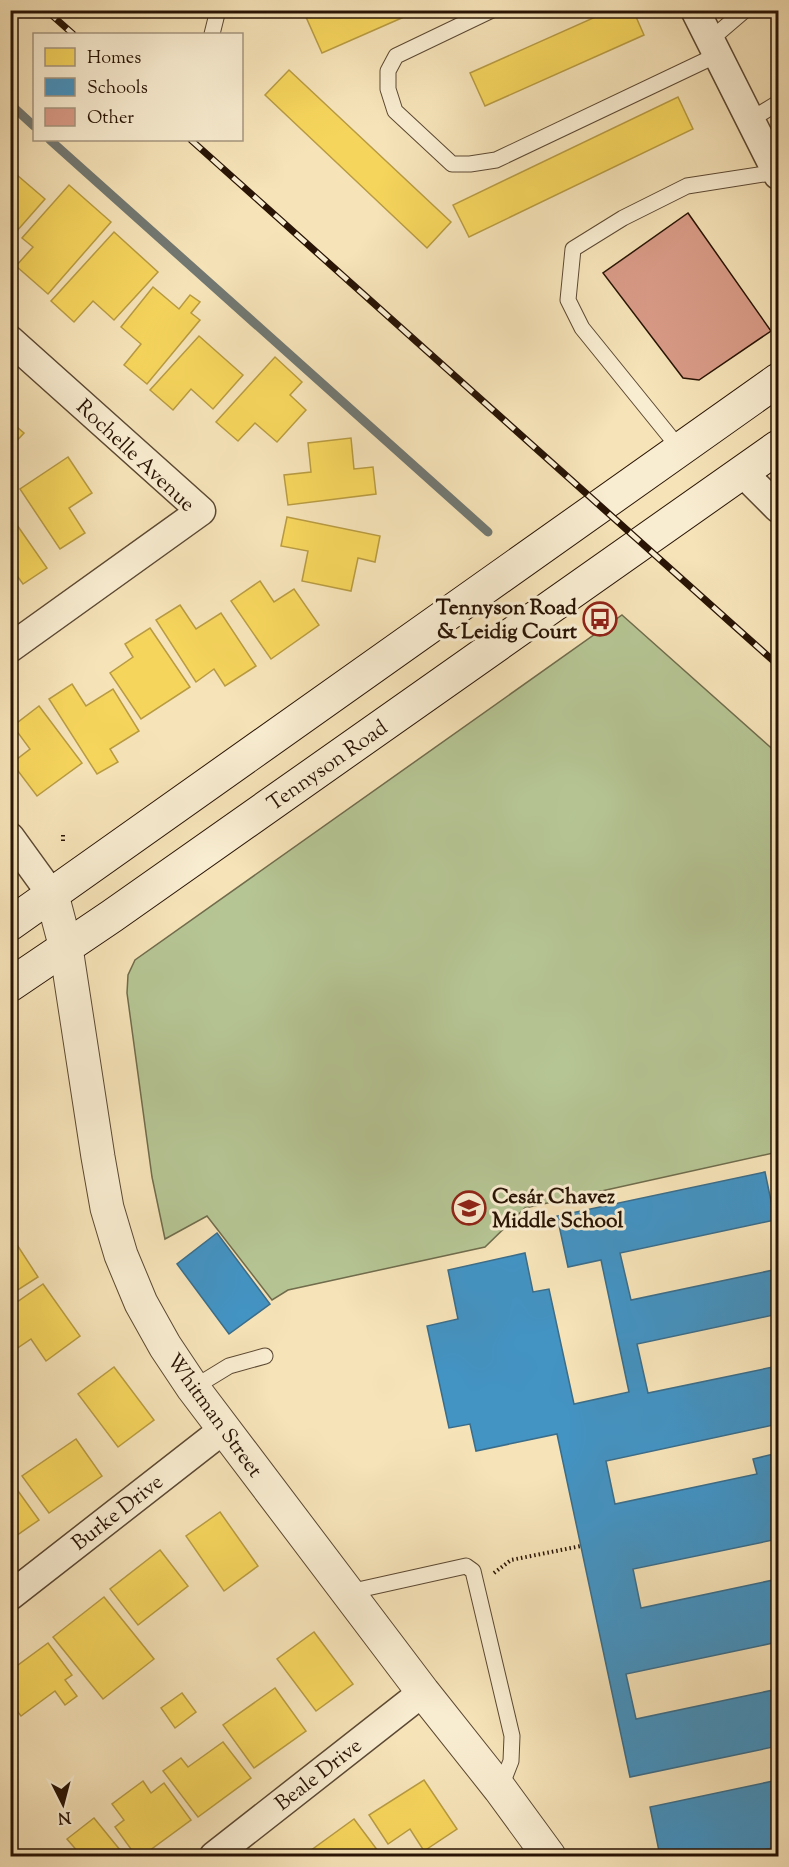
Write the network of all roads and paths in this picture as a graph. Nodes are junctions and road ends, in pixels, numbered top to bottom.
1 (218, 10) edge
2 (492, 10) edge
3 (695, 10) edge
4 (745, 10) edge
5 (212, 33) edge
6 (714, 47) junction
7 (778, 102) edge
8 (750, 120) junction
9 (778, 174) edge
10 (10, 340) edge
11 (778, 380) edge
12 (778, 447) edge
13 (680, 449) junction
14 (742, 472) junction
15 (778, 507) edge
16 (10, 648) edge
17 (63, 835) dead end
18 (10, 837) edge
19 (63, 843) dead end
20 (52, 895) junction
21 (10, 924) edge
22 (66, 948) junction
23 (10, 984) edge
24 (265, 1356) dead end
25 (193, 1388) junction
26 (224, 1429) junction
27 (580, 1546) dead end
28 (511, 1560) dead end
29 (349, 1593) junction
30 (10, 1596) edge
31 (423, 1692) junction
32 (500, 1789) junction
33 (214, 1857) edge
34 (549, 1857) edge

1 - 5 lane
2 - 6 lane
3 - 6 street
4 - 6 lane
6 - 8 street
7 - 8 lane
8 - 9 street
9 - 13 lane
10 - 16 street, Rochelle Avenue
11 - 13 main road
12 - 14 main road, Tennyson Road
13 - 20 main road
14 - 15 street
14 - 22 main road, Tennyson Road
17 - 19 path
18 - 20 street
20 - 21 main road
20 - 22 main road, Whitman Street
22 - 23 main road, Tennyson Road
22 - 25 main road, Whitman Street
24 - 25 lane
25 - 26 main road, Whitman Street
26 - 29 main road, Whitman Street
26 - 30 street, Burke Drive
27 - 28 path
29 - 31 main road, Whitman Street
29 - 32 lane
31 - 32 main road, Whitman Street
31 - 33 street, Beale Drive
32 - 34 main road, Whitman Street

